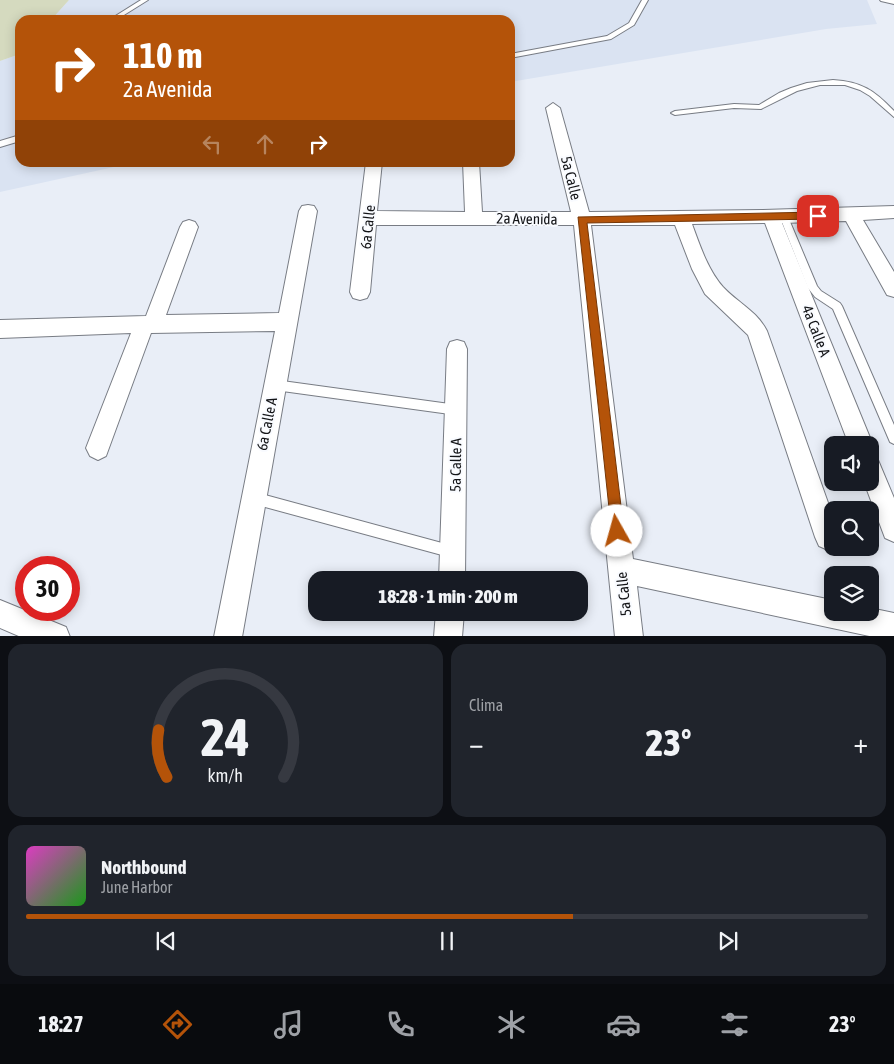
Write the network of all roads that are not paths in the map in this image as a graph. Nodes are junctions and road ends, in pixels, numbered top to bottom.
1 (145, 0) edge
2 (645, 0) edge
3 (883, 0) edge
4 (894, 2) edge
5 (120, 15) edge
6 (515, 55) edge
7 (553, 108) dead end
8 (675, 113) dead end
9 (894, 115) edge
10 (15, 140) edge
11 (0, 144) edge
12 (374, 167) edge
13 (471, 167) edge
14 (308, 211) dead end
15 (894, 212) edge
16 (851, 214) junction
17 (778, 217) junction
18 (369, 218) junction
19 (474, 218) junction
20 (681, 218) junction
21 (582, 220) junction
22 (189, 227) dead end
23 (894, 289) edge
24 (360, 292) dead end
25 (286, 322) junction
26 (149, 324) junction
27 (0, 330) edge
28 (457, 349) dead end
29 (274, 385) junction
30 (457, 410) junction
31 (858, 436) edge
32 (894, 438) edge
33 (98, 448) dead end
34 (879, 491) edge
35 (253, 498) junction
36 (824, 525) edge
37 (894, 529) edge
38 (454, 552) junction
39 (622, 570) junction
40 (453, 571) edge
41 (0, 614) edge
42 (449, 621) edge
43 (894, 627) edge
44 (56, 636) edge
45 (228, 636) edge
46 (448, 636) edge
47 (629, 636) edge

1 - 5 lane
2 - 6 lane
3 - 4 lane
7 - 21 street, 5a Calle
8 - 9 lane
10 - 11 lane
12 - 18 street, 6a Calle
13 - 19 street
14 - 25 street, 6a Calle A
15 - 16 street, 2a Avenida
16 - 17 street, 2a Avenida
16 - 23 street
17 - 20 street, 2a Avenida
17 - 31 street, 4a Calle A
17 - 32 lane
18 - 19 street, 2a Avenida
18 - 24 street, 6a Calle
19 - 21 street, 2a Avenida
20 - 21 street, 2a Avenida
20 - 36 street
21 - 39 street, 5a Calle
22 - 26 street
25 - 26 street
25 - 29 street, 6a Calle A
26 - 27 street
26 - 33 street
28 - 30 street, 5a Calle A
29 - 30 lane
29 - 35 street, 6a Calle A
30 - 38 street, 5a Calle A
34 - 37 street
35 - 38 lane
35 - 45 street, 6a Calle A
38 - 40 street, 5a Calle A
39 - 43 street
39 - 47 street, 5a Calle
41 - 44 street
42 - 46 street

